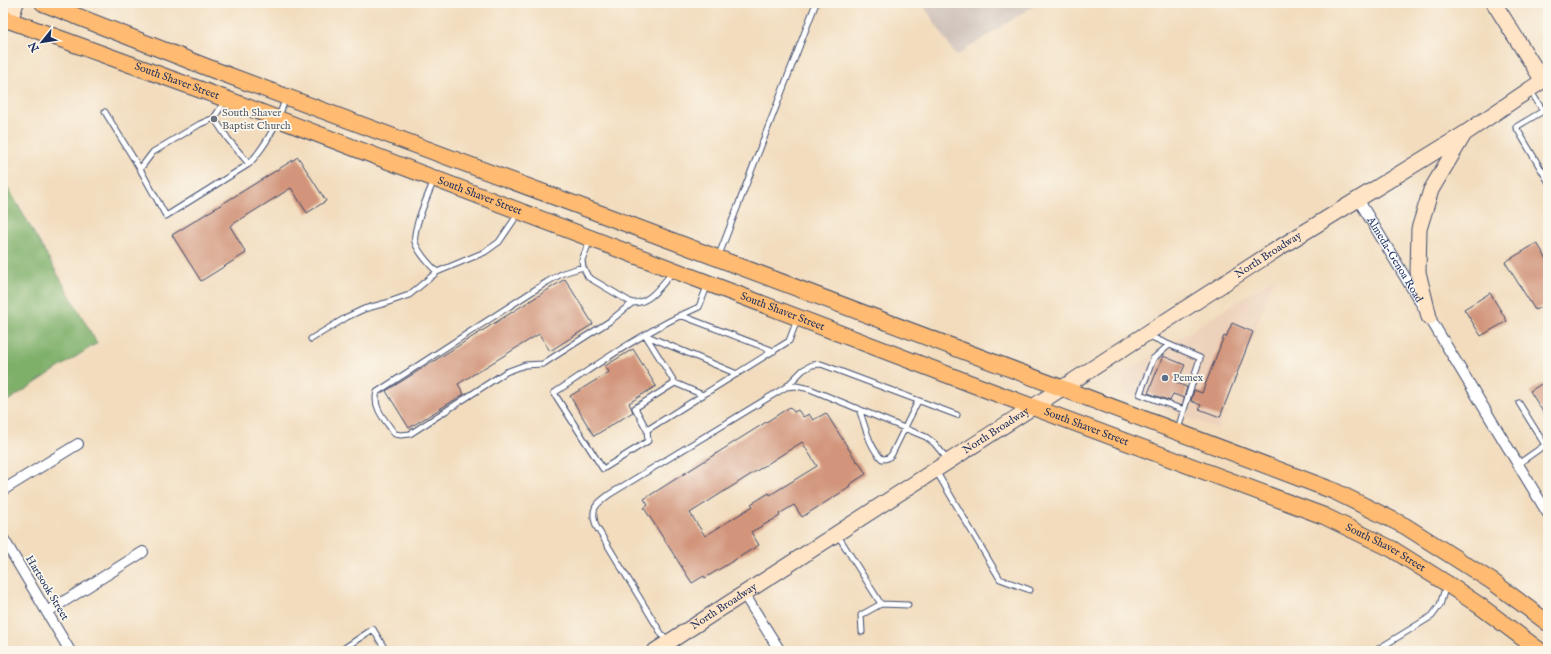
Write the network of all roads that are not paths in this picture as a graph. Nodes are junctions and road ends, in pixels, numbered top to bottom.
1 (16, 3) edge
2 (43, 3) edge
3 (816, 3) edge
4 (1494, 3) edge
5 (7, 19) edge
6 (1546, 79) edge
7 (1530, 89) junction
8 (286, 97) junction
9 (226, 99) junction
10 (1546, 110) edge
11 (105, 112) dead end
12 (214, 118) junction
13 (279, 119) junction
14 (1464, 134) junction
15 (444, 156) junction
16 (249, 164) junction
17 (140, 169) junction
18 (434, 179) junction
19 (1548, 181) edge
20 (1358, 199) junction
21 (519, 211) junction
22 (601, 214) junction
23 (591, 238) junction
24 (718, 258) junction
25 (583, 267) junction
26 (674, 270) junction
27 (437, 272) junction
28 (708, 283) junction
29 (632, 303) junction
30 (680, 315) junction
31 (798, 317) junction
32 (1429, 317) junction
33 (645, 335) junction
34 (1146, 335) junction
35 (311, 340) dead end
36 (1169, 345) junction
37 (774, 351) junction
38 (737, 374) junction
39 (675, 383) junction
40 (786, 387) junction
41 (1062, 389) junction
42 (703, 395) junction
43 (918, 401) junction
44 (1519, 403) dead end
45 (1034, 407) junction
46 (859, 409) junction
47 (1184, 410) junction
48 (957, 415) dead end
49 (905, 428) junction
50 (647, 430) junction
51 (1178, 432) junction
52 (78, 444) dead end
53 (949, 461) junction
54 (1518, 464) junction
55 (1264, 465) junction
56 (936, 470) junction
57 (1254, 489) junction
58 (3, 490) edge
59 (1548, 514) edge
60 (836, 534) junction
61 (3, 538) edge
62 (143, 552) dead end
63 (1461, 561) junction
64 (1446, 583) junction
65 (1030, 590) dead end
66 (744, 594) junction
67 (881, 604) junction
68 (908, 605) dead end
69 (47, 612) junction
70 (1548, 623) edge
71 (862, 632) dead end
72 (661, 647) edge
73 (346, 649) edge
74 (70, 651) edge
75 (340, 651) edge
76 (386, 651) edge
77 (780, 651) edge
78 (1375, 651) edge
79 (1540, 651) edge

1 - 5 street
2 - 8 main road
3 - 24 lane
4 - 6 street
5 - 9 main road, South Shaver Street
6 - 7 street
7 - 10 lane
7 - 14 street
8 - 13 lane
8 - 15 main road
9 - 12 lane
9 - 13 main road, South Shaver Street
10 - 19 lane
11 - 17 lane
12 - 16 lane
12 - 17 lane
13 - 16 lane
13 - 18 main road, South Shaver Street
14 - 20 street
14 - 32 street
15 - 18 main road
15 - 22 main road
16 - 17 lane
18 - 21 main road, South Shaver Street
18 - 27 lane
20 - 32 street, Almeda-Genoa Road
20 - 34 street, North Broadway
21 - 23 main road, South Shaver Street
21 - 27 lane
22 - 23 main road
22 - 24 main road
23 - 25 lane
23 - 26 main road, South Shaver Street
24 - 28 main road
24 - 41 main road
25 - 29 lane
25 - 29 lane
26 - 28 main road, South Shaver Street
26 - 29 lane
27 - 35 lane
28 - 30 lane
28 - 31 main road, South Shaver Street
30 - 33 lane
30 - 37 lane
31 - 37 lane
31 - 45 main road, South Shaver Street
32 - 54 street, Almeda-Genoa Road
33 - 38 lane
33 - 39 lane
33 - 50 lane
34 - 36 lane
34 - 41 street, North Broadway
36 - 47 lane
36 - 47 lane
37 - 38 lane
38 - 42 lane
39 - 42 lane
39 - 50 lane
40 - 43 lane
40 - 46 lane
40 - 72 lane
41 - 45 street, North Broadway
41 - 51 main road
42 - 50 lane
43 - 48 lane
43 - 49 lane
44 - 54 lane
45 - 53 street, North Broadway
45 - 57 main road, South Shaver Street
46 - 49 lane
46 - 49 lane
47 - 51 lane
49 - 53 lane
51 - 55 main road
52 - 58 street
53 - 56 street, North Broadway
54 - 59 street, Almeda-Genoa Road
55 - 57 main road
55 - 63 main road
56 - 60 street, North Broadway
56 - 65 lane
57 - 64 main road, South Shaver Street
60 - 66 street, North Broadway
60 - 67 lane
61 - 69 street, Hartsook Street
62 - 69 street
63 - 64 main road
63 - 70 main road
64 - 78 lane
64 - 79 main road, South Shaver Street
66 - 72 street, North Broadway
66 - 77 street
67 - 68 lane
67 - 71 lane
69 - 74 street, Hartsook Street
73 - 75 lane
73 - 76 lane

